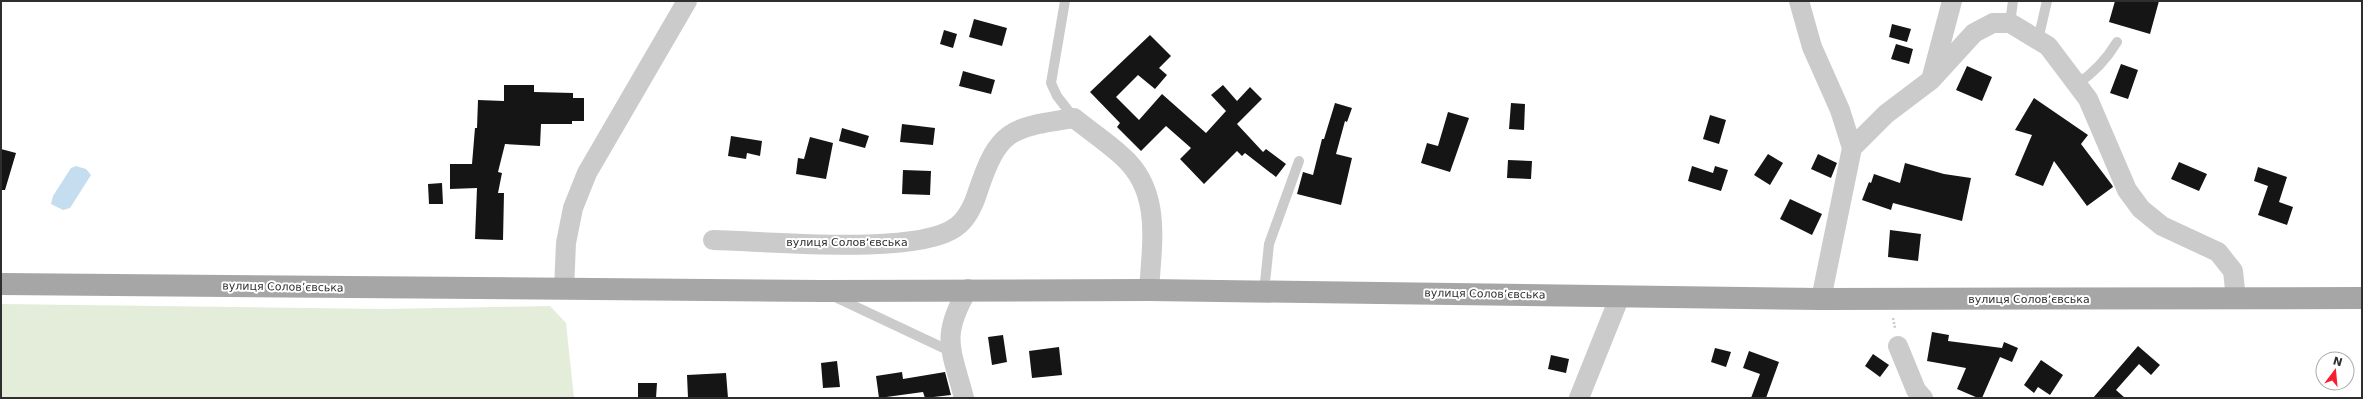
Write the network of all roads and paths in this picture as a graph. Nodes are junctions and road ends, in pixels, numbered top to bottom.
1 (687, 1) edge
2 (1064, 1) edge
3 (1799, 1) edge
4 (1952, 1) edge
5 (2013, 1) edge
6 (2047, 1) edge
7 (2010, 23) junction
8 (2038, 40) junction
9 (2117, 42) dead end
10 (1931, 80) junction
11 (2077, 84) junction
12 (1074, 118) junction
13 (1852, 148) junction
14 (1299, 161) dead end
15 (713, 240) dead end
16 (1, 284) edge
17 (564, 289) junction
18 (968, 290) junction
19 (1149, 290) junction
20 (822, 291) junction
21 (1264, 292) junction
22 (1620, 296) junction
23 (2362, 298) edge
24 (1890, 299) junction
25 (2236, 299) junction
26 (1821, 300) junction
27 (1898, 346) joint
28 (952, 352) junction
29 (964, 398) edge
30 (1579, 398) edge
31 (1923, 398) edge

1 - 17 street
2 - 12 lane
3 - 13 street
4 - 10 street
5 - 7 lane
6 - 8 lane
7 - 8 street
7 - 10 street
8 - 11 street
9 - 11 lane
10 - 13 street
11 - 25 street
12 - 15 street, вулиця Соловʼєвська
12 - 19 street
13 - 26 street
14 - 21 lane
16 - 17 main road, вулиця Соловʼєвська
17 - 20 main road, вулиця Соловʼєвська
18 - 19 main road, вулиця Соловʼєвська
18 - 20 main road, вулиця Соловʼєвська
18 - 28 street
19 - 21 main road, вулиця Соловʼєвська
20 - 28 lane
21 - 22 main road, вулиця Соловʼєвська
22 - 26 main road, вулиця Соловʼєвська
22 - 30 street
23 - 25 main road, вулиця Соловʼєвська
24 - 25 main road, вулиця Соловʼєвська
24 - 26 main road, вулиця Соловʼєвська
24 - 27 path
27 - 31 street
28 - 29 street

